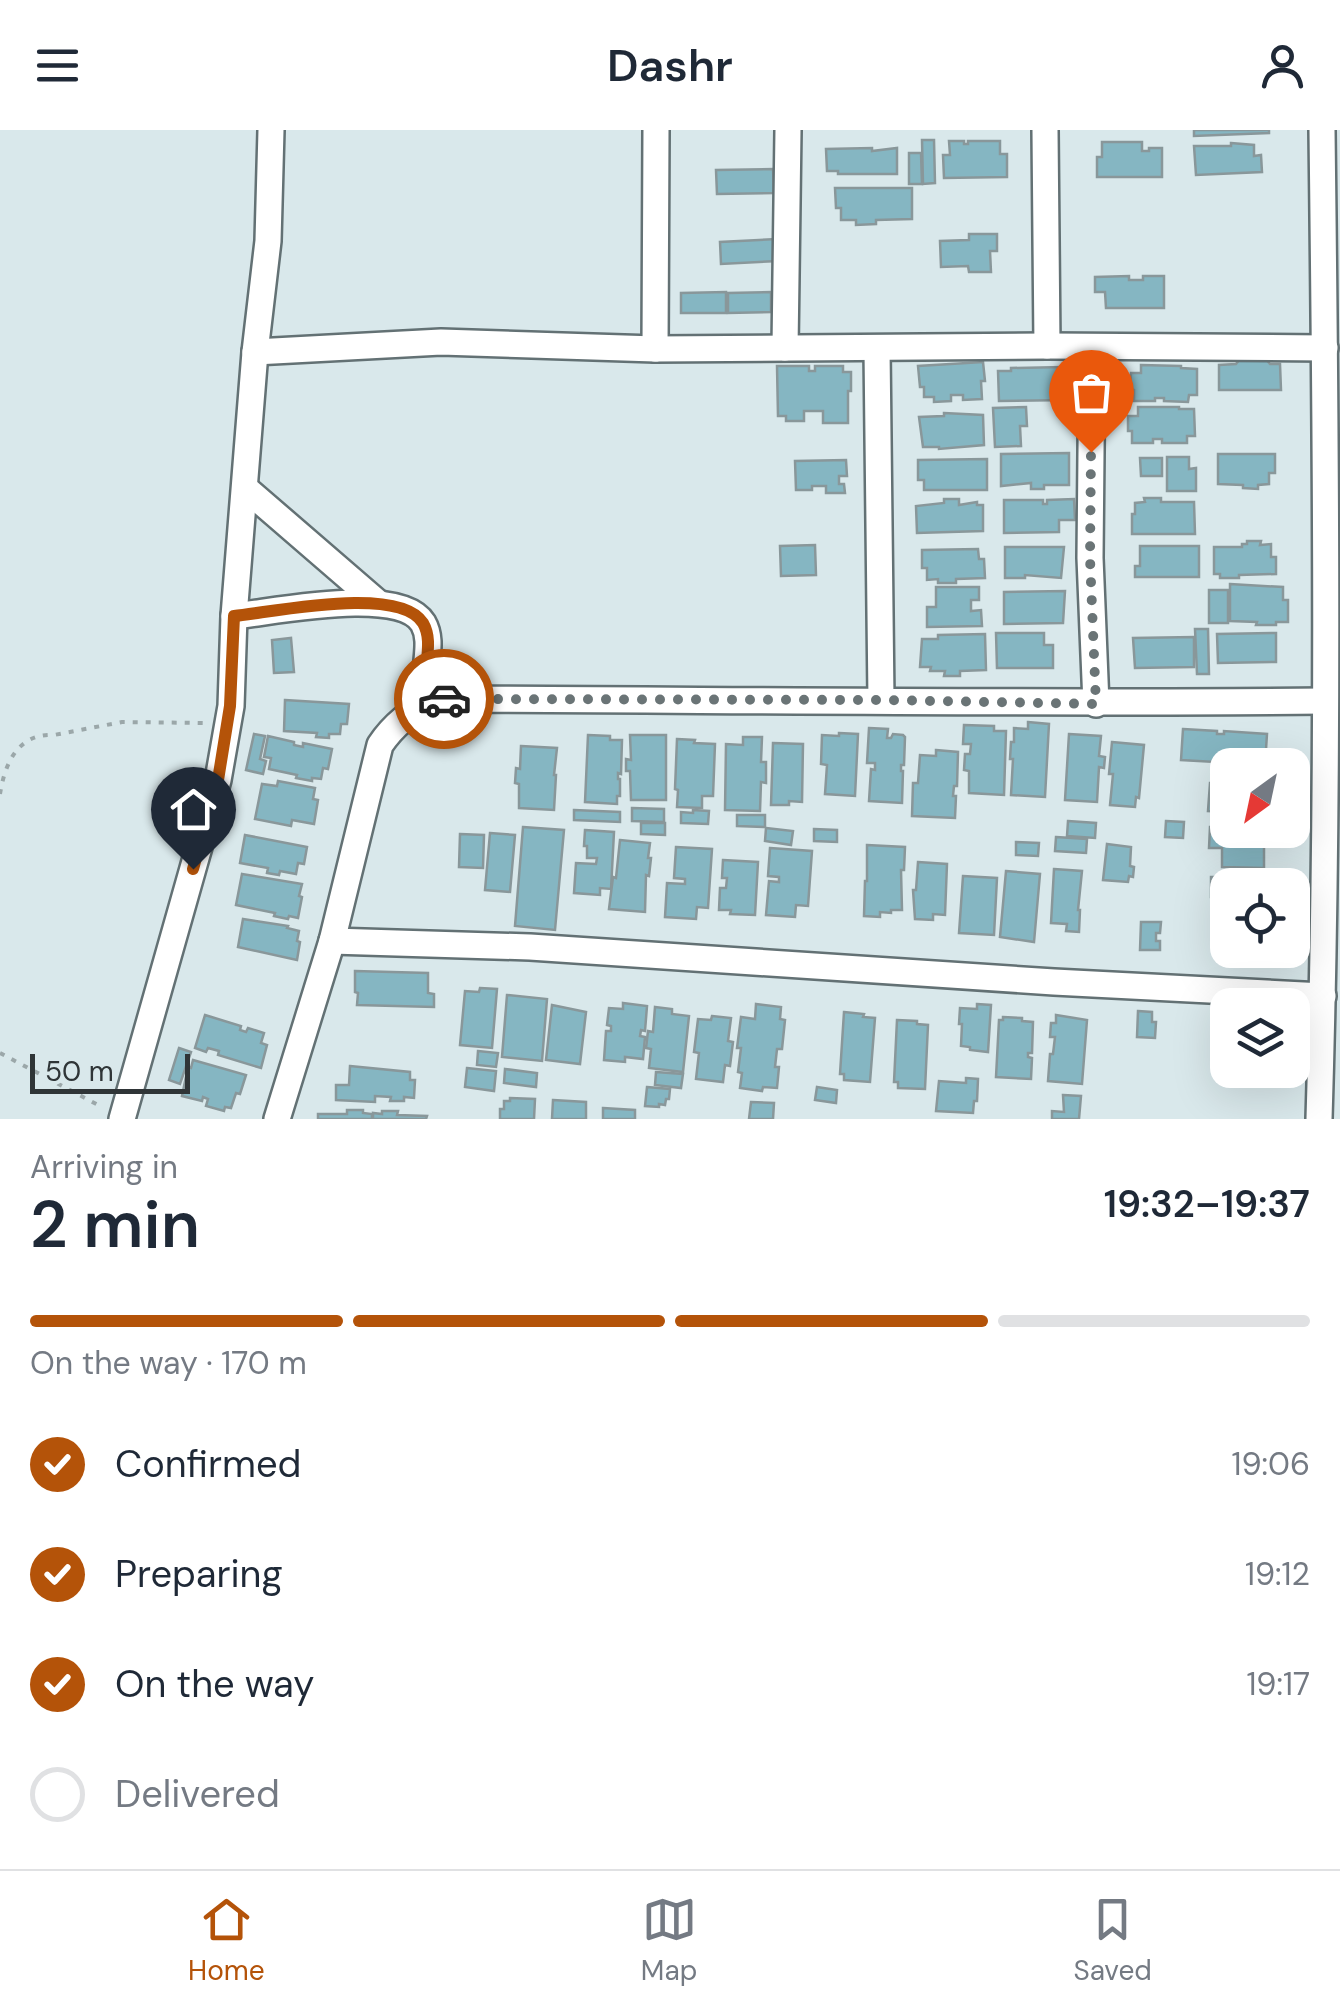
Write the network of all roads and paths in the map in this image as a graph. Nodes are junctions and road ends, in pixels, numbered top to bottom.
1 (271, 130) edge
2 (656, 130) edge
3 (788, 130) edge
4 (1045, 130) edge
5 (1322, 130) edge
6 (1330, 336) edge
7 (1048, 346) junction
8 (1092, 347) junction
9 (784, 348) junction
10 (656, 349) junction
11 (878, 349) junction
12 (254, 352) junction
13 (245, 488) junction
14 (1333, 564) edge
15 (377, 602) junction
16 (234, 616) junction
17 (433, 699) junction
18 (881, 700) junction
19 (1325, 701) junction
20 (1096, 704) junction
21 (229, 715) junction
22 (0, 794) edge
23 (332, 941) junction
24 (1323, 996) junction
25 (0, 1053) edge
26 (122, 1118) edge
27 (278, 1119) edge
28 (1319, 1119) edge

1 - 12 street
2 - 10 street
3 - 9 street
4 - 7 street
5 - 6 street
6 - 8 street
6 - 14 street
7 - 8 street
7 - 11 street
8 - 20 street
9 - 10 street
9 - 11 street
10 - 12 street
11 - 18 street
12 - 13 street
13 - 15 street
13 - 16 street
14 - 19 street
15 - 16 street
15 - 17 street
16 - 21 street
17 - 18 street
17 - 23 street
18 - 20 street
19 - 20 street
19 - 24 street
21 - 22 path
21 - 26 street
23 - 24 street
23 - 27 street
24 - 28 street
25 - 26 path

